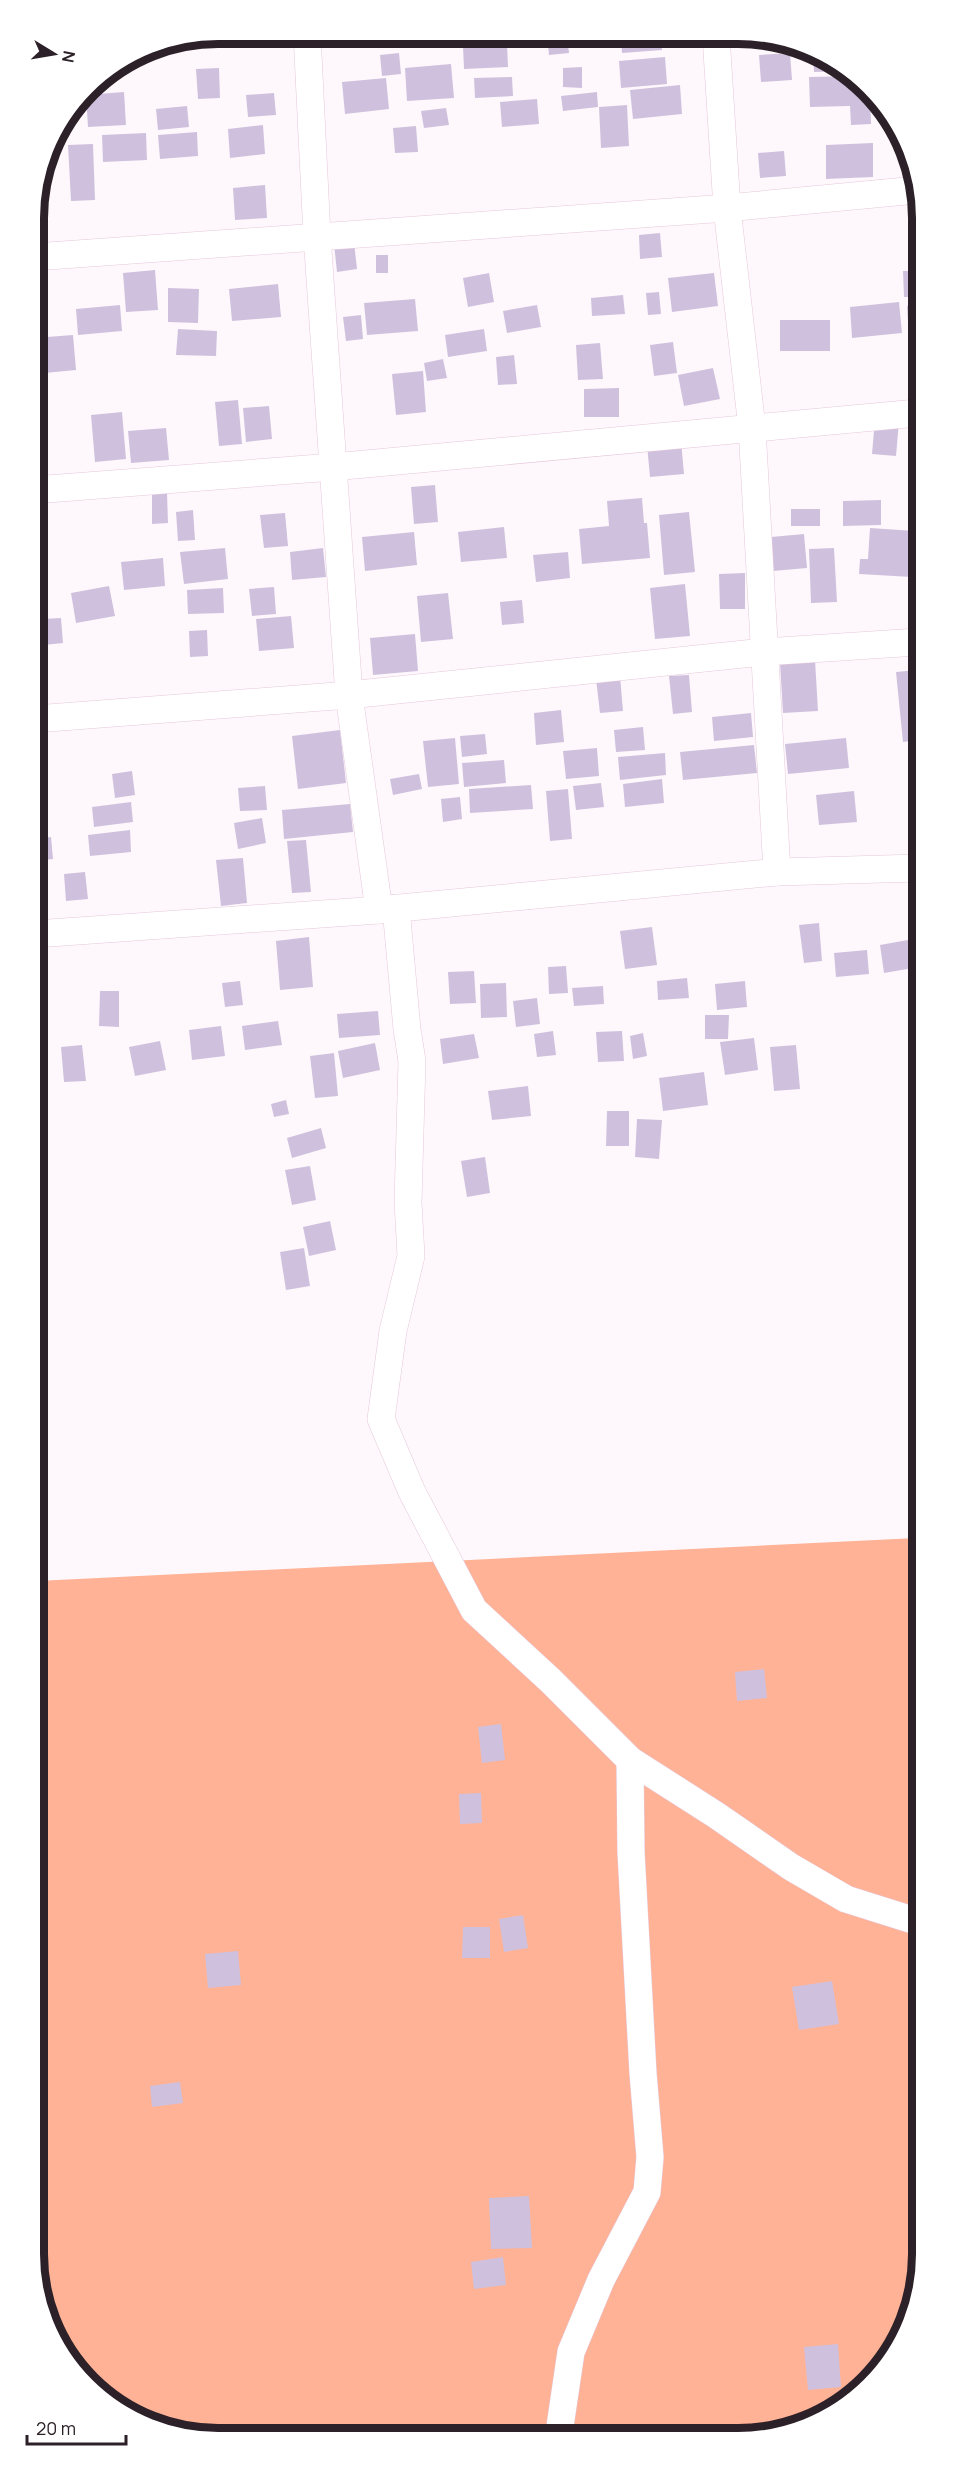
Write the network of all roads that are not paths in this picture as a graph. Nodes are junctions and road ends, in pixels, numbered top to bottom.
1 (716, 43) edge
2 (307, 44) edge
3 (910, 191) edge
4 (727, 208) junction
5 (317, 236) junction
6 (44, 256) edge
7 (912, 415) edge
8 (752, 428) junction
9 (333, 466) junction
10 (44, 489) edge
11 (912, 642) edge
12 (764, 652) junction
13 (350, 695) junction
14 (44, 718) edge
15 (912, 868) edge
16 (777, 872) junction
17 (387, 909) junction
18 (44, 933) edge
19 (630, 1760) junction
20 (912, 1920) edge
21 (560, 2428) edge

1 - 4 street
2 - 5 street
3 - 4 street
4 - 5 street
4 - 8 street
5 - 6 street
5 - 9 street
7 - 8 street
8 - 9 street
8 - 12 street
9 - 10 street
9 - 13 street
11 - 12 street
12 - 13 street
12 - 16 street
13 - 14 street
13 - 17 street
15 - 16 street
16 - 17 street
17 - 18 street
17 - 19 street
19 - 20 street
19 - 21 street

